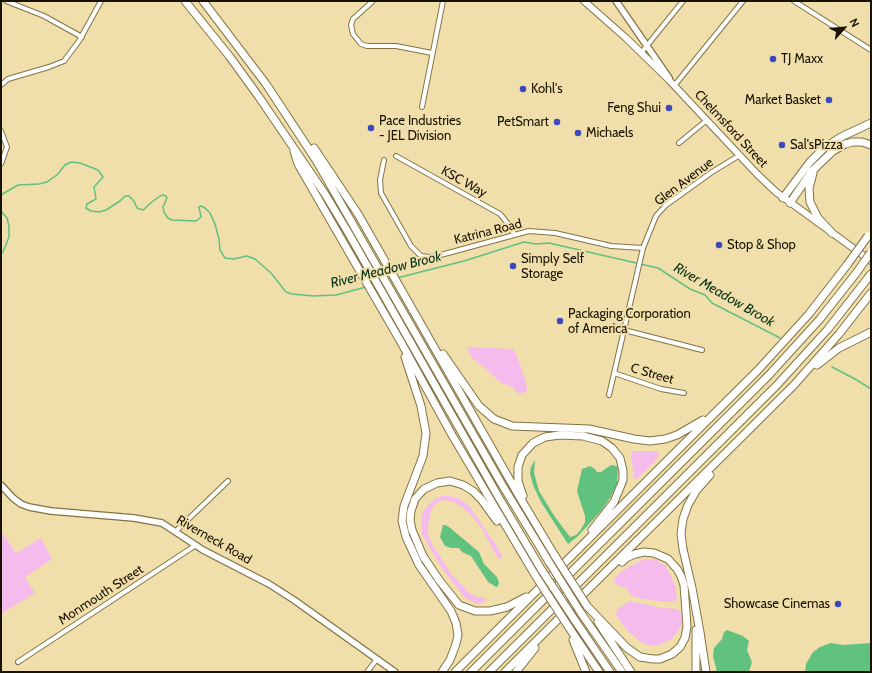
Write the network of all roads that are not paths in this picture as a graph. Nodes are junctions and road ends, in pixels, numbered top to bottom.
1 (6, 1) edge
2 (101, 1) edge
3 (185, 1) edge
4 (203, 1) edge
5 (372, 1) edge
6 (443, 1) edge
7 (584, 1) edge
8 (683, 1) edge
9 (743, 1) edge
10 (794, 1) edge
11 (619, 2) edge
12 (82, 37) junction
13 (647, 44) junction
14 (871, 50) edge
15 (432, 53) junction
16 (641, 53) junction
17 (1, 85) edge
18 (674, 86) junction
19 (422, 107) dead end
20 (283, 108) junction
21 (707, 120) junction
22 (871, 123) edge
23 (1, 130) edge
24 (292, 143) junction
25 (679, 143) dead end
26 (871, 145) edge
27 (740, 155) junction
28 (396, 156) dead end
29 (384, 160) dead end
30 (1, 164) edge
31 (816, 166) junction
32 (783, 198) junction
33 (790, 203) junction
34 (832, 233) junction
35 (870, 233) edge
36 (514, 234) junction
37 (643, 248) junction
38 (871, 252) edge
39 (871, 261) edge
40 (869, 277) edge
41 (871, 294) edge
42 (412, 309) junction
43 (624, 330) junction
44 (871, 332) edge
45 (402, 344) junction
46 (702, 350) dead end
47 (614, 373) junction
48 (794, 385) junction
49 (684, 393) dead end
50 (609, 395) dead end
51 (725, 403) junction
52 (740, 438) junction
53 (228, 481) dead end
54 (1, 485) edge
55 (176, 531) junction
56 (540, 532) junction
57 (196, 545) junction
58 (565, 562) junction
59 (608, 570) junction
60 (535, 575) junction
61 (538, 589) junction
62 (694, 596) junction
63 (587, 606) junction
64 (557, 620) junction
65 (568, 626) junction
66 (602, 629) junction
67 (377, 659) junction
68 (18, 662) dead end
69 (367, 672) edge
70 (395, 672) edge
71 (442, 672) edge
72 (455, 672) edge
73 (471, 672) edge
74 (489, 672) edge
75 (505, 672) edge
76 (516, 672) edge
77 (586, 672) edge
78 (599, 672) edge
79 (610, 672) edge
80 (622, 672) edge
81 (631, 672) edge
82 (637, 672) edge
83 (696, 672) edge
84 (706, 672) edge

1 - 12 street
2 - 12 street
3 - 24 highway
4 - 20 highway
5 - 15 street
6 - 15 street
7 - 16 main road, Chelmsford Street
8 - 13 street
9 - 18 street
10 - 14 street
11 - 13 main road
12 - 17 street
13 - 16 street
13 - 18 main road
15 - 19 street
16 - 18 main road, Chelmsford Street
18 - 21 main road, Chelmsford Street
20 - 42 highway
20 - 80 highway, bridge
21 - 25 street
21 - 27 main road, Chelmsford Street
22 - 32 highway
23 - 30 street
24 - 45 highway
24 - 79 highway, bridge
26 - 31 highway
27 - 32 main road, Chelmsford Street
27 - 37 street, Glen Avenue
28 - 36 street, KSC Way
29 - 36 street, Katrina Road
31 - 33 highway
31 - 34 highway
32 - 33 main road, Chelmsford Street
33 - 34 main road, Chelmsford Street
34 - 39 main road, Chelmsford Street
35 - 51 highway, bridge
36 - 37 street, Katrina Road
37 - 43 street, Glen Avenue
38 - 73 highway, bridge
40 - 74 highway
41 - 48 highway
42 - 51 highway
42 - 56 highway
43 - 46 street
43 - 47 street, Glen Avenue
44 - 48 highway
45 - 60 highway
45 - 71 highway
47 - 49 street, C Street
47 - 50 street, Glen Avenue
48 - 52 highway
51 - 58 highway
52 - 59 highway
52 - 62 highway
53 - 55 street
54 - 55 main road, Riverneck Road
55 - 57 main road, Riverneck Road
56 - 58 highway
56 - 63 highway, bridge
57 - 67 main road, Riverneck Road
57 - 68 street, Monmouth Street
58 - 61 highway
59 - 63 highway
59 - 64 highway
60 - 61 highway
60 - 65 highway, bridge
61 - 72 highway
62 - 83 highway
62 - 84 highway
63 - 66 highway
64 - 75 highway
64 - 76 highway
65 - 77 highway
65 - 78 highway
66 - 81 highway
66 - 82 highway
67 - 69 street
67 - 70 main road, Riverneck Road

